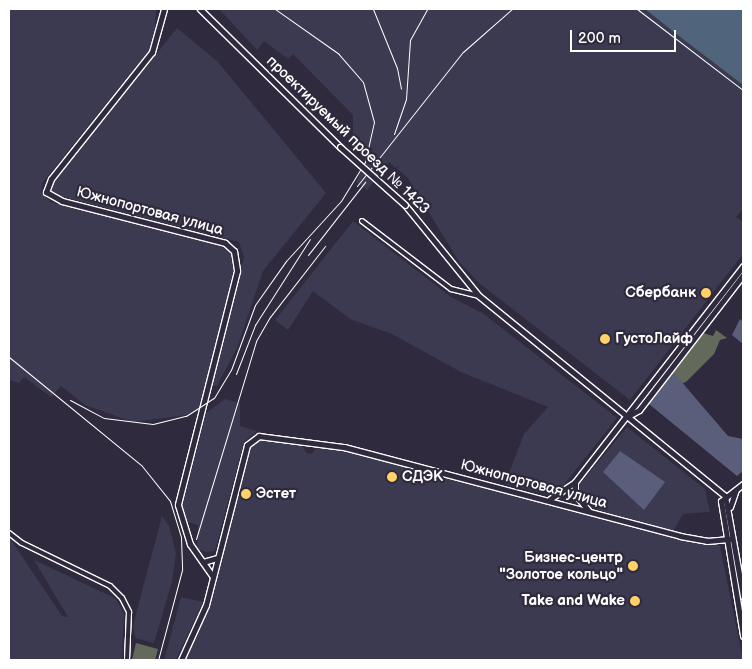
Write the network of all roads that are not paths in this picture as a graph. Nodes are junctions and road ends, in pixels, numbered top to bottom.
1 (164, 9) edge
2 (200, 9) edge
3 (362, 221) dead end
4 (743, 266) edge
5 (743, 275) edge
6 (479, 296) junction
7 (643, 401) junction
8 (628, 417) junction
9 (575, 482) junction
10 (743, 484) edge
11 (737, 489) junction
12 (725, 496) junction
13 (550, 499) junction
14 (588, 510) junction
15 (729, 510) junction
16 (9, 533) edge
17 (732, 539) junction
18 (726, 540) junction
19 (217, 558) junction
20 (203, 562) junction
21 (212, 575) junction
22 (743, 596) edge
23 (743, 636) edge
24 (127, 660) edge
25 (181, 660) edge

1 - 20 main road, Южнопортовая улица
2 - 6 main road, проектируемый проезд № 1423, bridge
3 - 6 street
4 - 7 main road
5 - 7 main road
6 - 8 main road, проектируемый проезд № 1423
7 - 8 main road
8 - 9 main road
8 - 12 main road, проектируемый проезд № 1423
9 - 13 main road
9 - 14 main road
10 - 11 main road
11 - 12 main road
11 - 15 main road
12 - 15 main road
12 - 18 main road
13 - 14 main road, Южнопортовая улица
13 - 19 main road, Южнопортовая улица
14 - 18 main road, Южнопортовая улица
15 - 17 main road
16 - 24 street
17 - 18 main road, Южнопортовая улица
17 - 22 main road
18 - 23 main road
19 - 20 main road
19 - 21 main road, Южнопортовая улица
20 - 21 main road
21 - 25 main road, Южнопортовая улица

